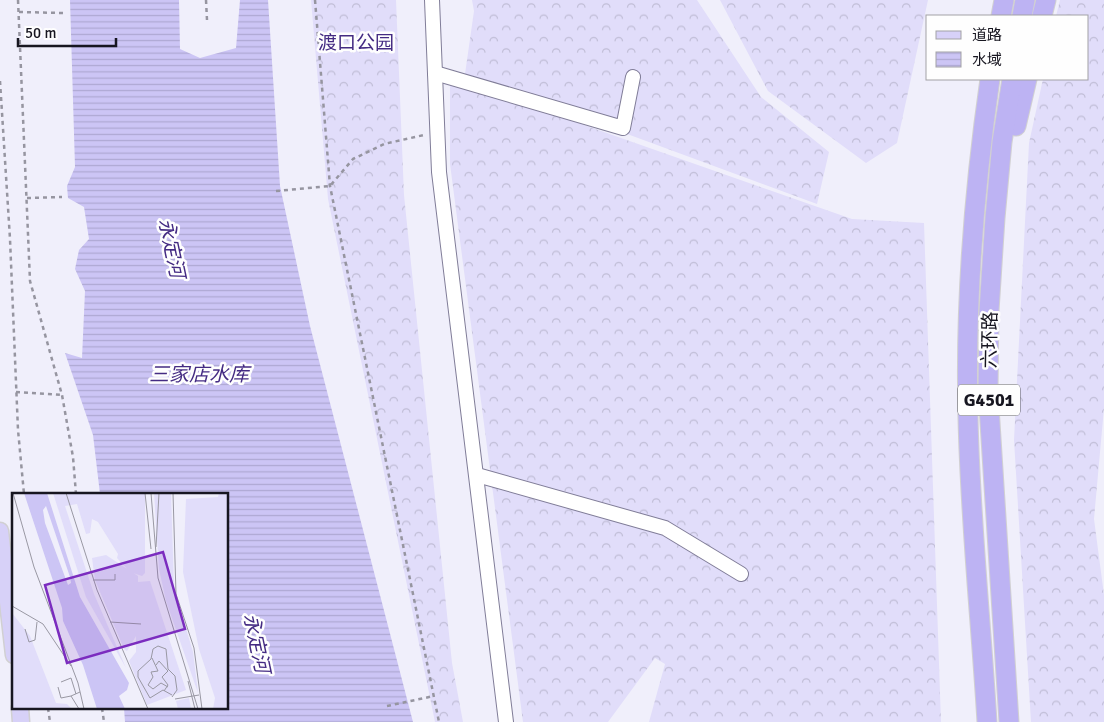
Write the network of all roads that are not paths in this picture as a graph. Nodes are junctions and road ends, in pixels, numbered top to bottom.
1 (432, 0) edge
2 (1004, 0) edge
3 (1025, 0) edge
4 (1046, 0) edge
5 (1001, 15) edge
6 (1022, 15) edge
7 (1042, 15) edge
8 (435, 73) junction
9 (634, 77) dead end
10 (990, 80) edge
11 (1012, 80) edge
12 (1027, 80) edge
13 (995, 218) junction
14 (477, 475) junction
15 (0, 531) edge
16 (741, 574) dead end
17 (12, 637) edge
18 (506, 722) edge
19 (987, 722) edge
20 (1009, 722) edge

1 - 8 street
2 - 5 highway
3 - 6 highway
4 - 7 highway
8 - 9 street
8 - 14 street
10 - 19 highway, 六环路 / G4501
11 - 13 highway, 六环路 / G4501
12 - 13 highway
13 - 20 highway, 六环路 / G4501
14 - 16 street
14 - 18 street
15 - 17 main road

